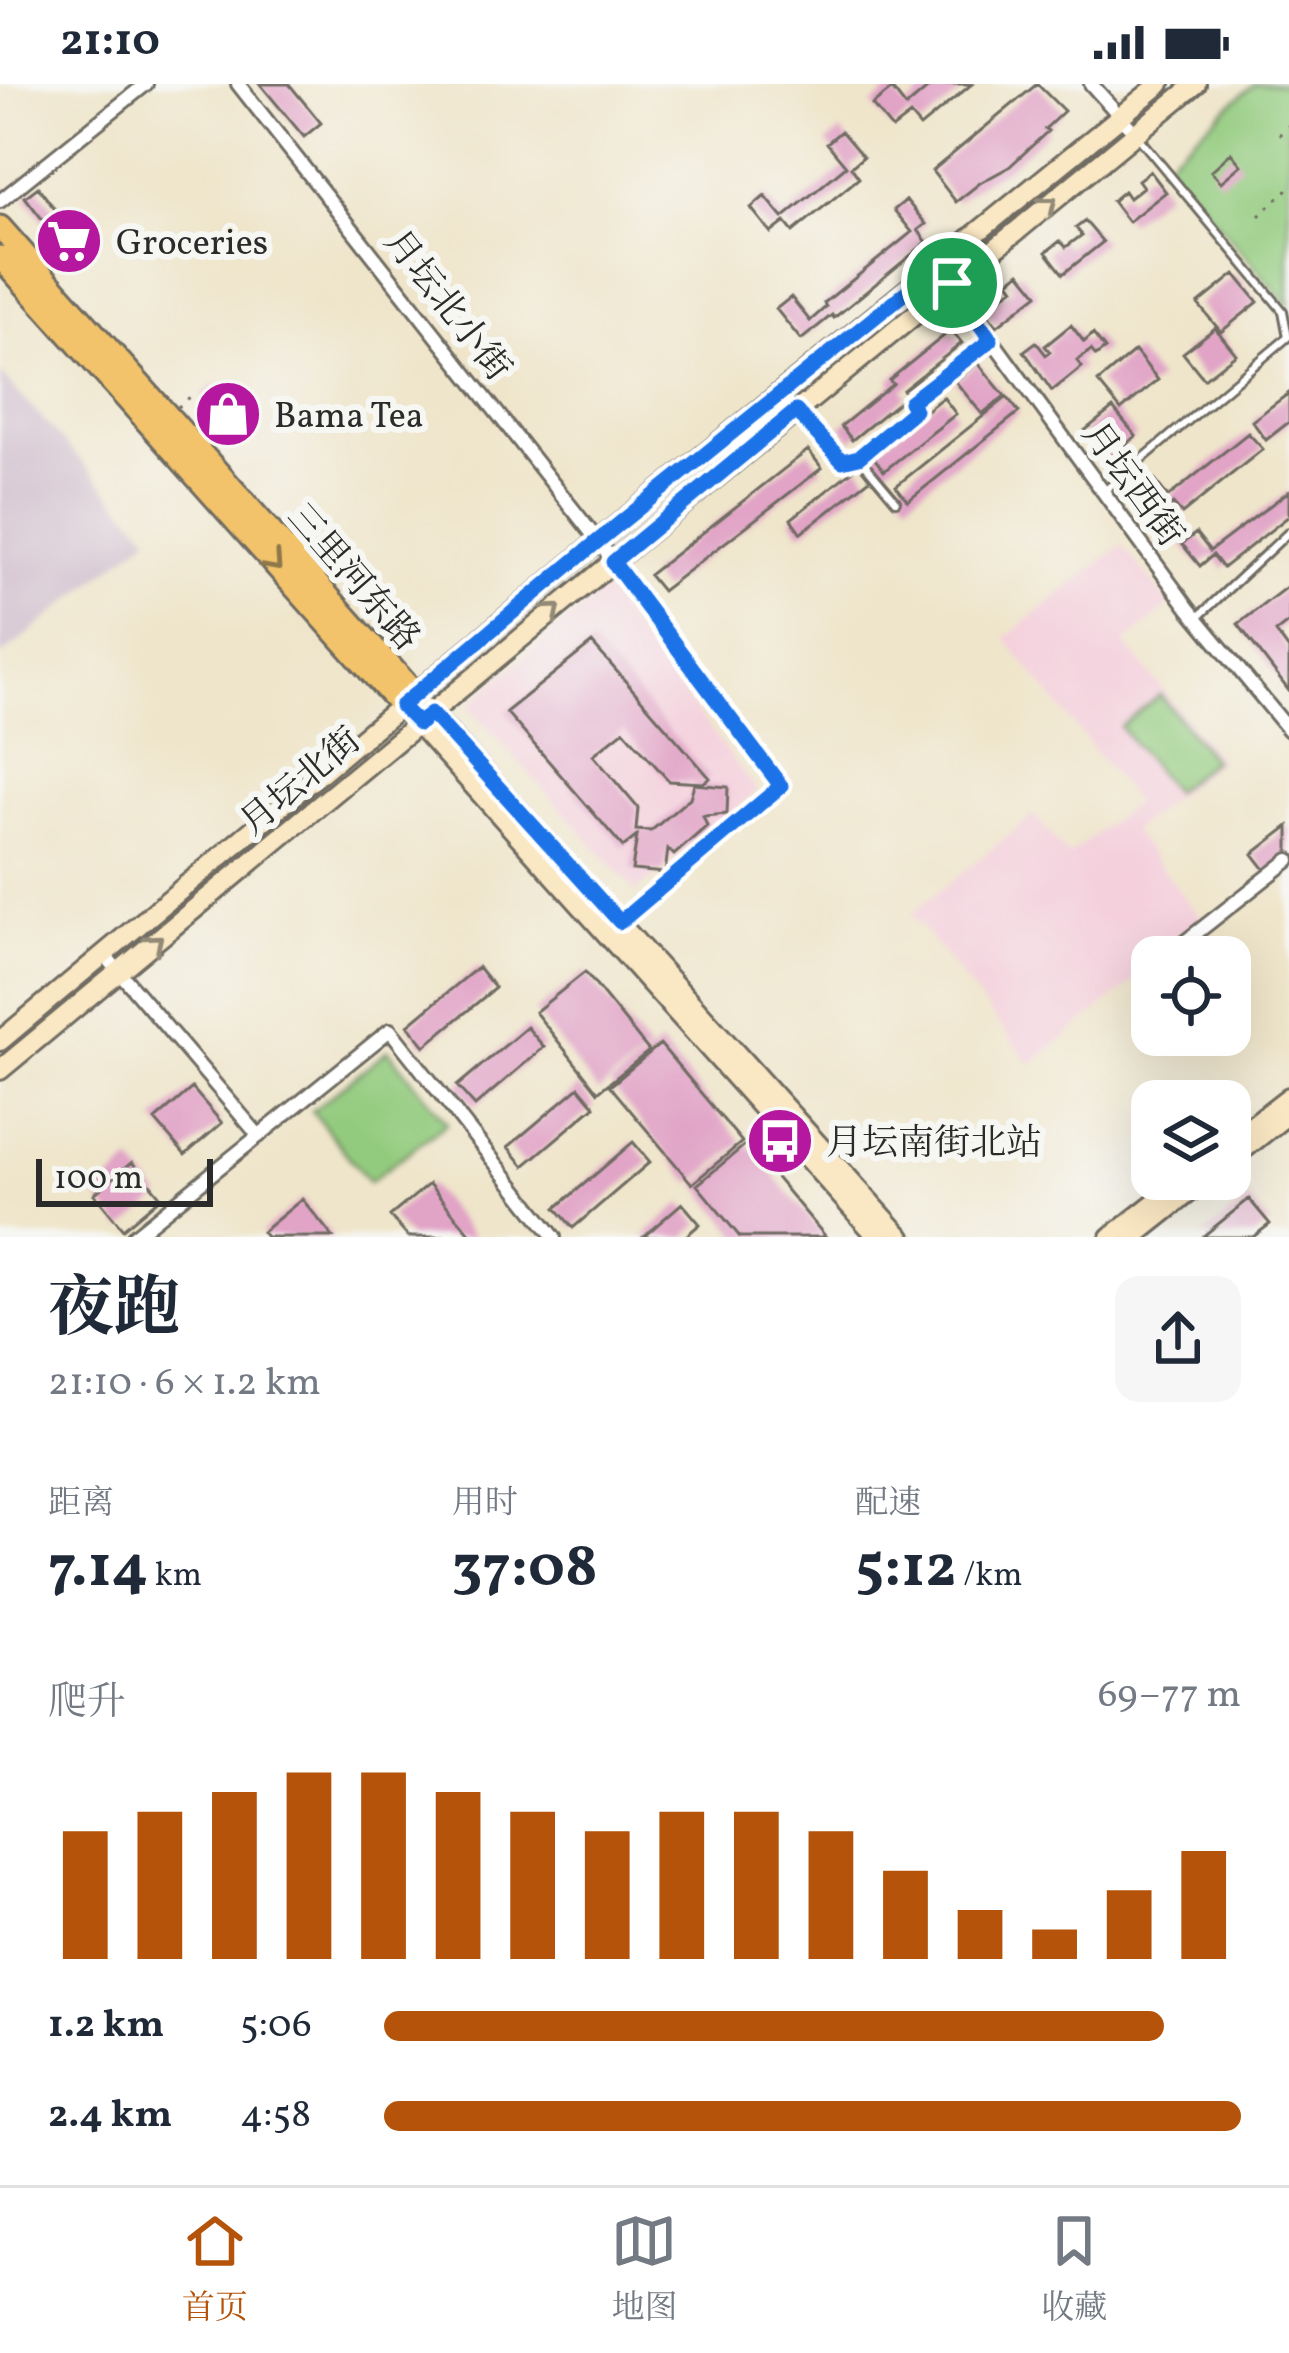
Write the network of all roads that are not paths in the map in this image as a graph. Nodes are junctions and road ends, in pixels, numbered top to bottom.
1 (146, 84) edge
2 (238, 84) edge
3 (1091, 84) edge
4 (1160, 84) edge
5 (1196, 84) edge
6 (1121, 117) junction
7 (1136, 134) junction
8 (0, 201) edge
9 (0, 227) edge
10 (0, 257) edge
11 (938, 266) junction
12 (952, 283) junction
13 (1288, 338) edge
14 (991, 340) junction
15 (796, 411) junction
16 (859, 457) junction
17 (1103, 492) junction
18 (896, 501) dead end
19 (1289, 532) edge
20 (598, 541) junction
21 (613, 562) junction
22 (1197, 618) junction
23 (409, 700) junction
24 (425, 719) junction
25 (1289, 730) edge
26 (1289, 860) edge
27 (620, 922) junction
28 (1192, 936) edge
29 (104, 954) junction
30 (119, 972) junction
31 (0, 1041) edge
32 (0, 1070) edge
33 (1289, 1097) edge
34 (1289, 1113) edge
35 (1251, 1127) edge
36 (259, 1136) junction
37 (1251, 1143) edge
38 (1158, 1200) edge
39 (1181, 1200) edge
40 (1139, 1235) edge
41 (133, 1237) edge
42 (554, 1237) edge
43 (878, 1237) edge
44 (901, 1237) edge
45 (1111, 1237) edge

1 - 8 street
2 - 20 street, 月坛北小街
3 - 6 street
4 - 6 main road, 月坛北街
5 - 7 main road, 月坛北街
6 - 7 street
6 - 11 main road, 月坛北街
12 -> 7 main road, 月坛北街
7 - 13 lane
9 - 23 main road, 三里河东路
10 -> 23 main road, 三里河东路
11 - 12 street, 月坛西街
11 - 20 main road, 月坛北街
12 - 14 street, 月坛西街
12 - 15 main road, 月坛北街
13 - 17 lane
14 - 16 lane
14 - 17 street, 月坛西街
15 - 16 lane
15 - 21 main road, 月坛北街
16 - 18 lane
17 - 22 street, 月坛西街
19 - 22 lane
20 - 21 street, 月坛北小街
20 - 23 main road, 月坛北街
24 -> 21 main road, 月坛北街
21 - 27 street, 月坛北小街
22 - 25 street, 月坛西街
23 - 24 main road, 三里河东路
23 - 29 main road, 月坛北街
24 - 27 main road, 三里河东路
30 -> 24 main road, 月坛北街
24 - 43 main road, 三里河东路
26 - 28 street
27 - 44 main road, 三里河东路
29 - 30 street
29 - 31 main road, 月坛北街
30 - 32 main road, 月坛北街
30 - 36 street
33 - 35 main road
34 - 37 main road
36 - 41 street
36 - 42 street
38 - 45 main road
39 - 40 main road

